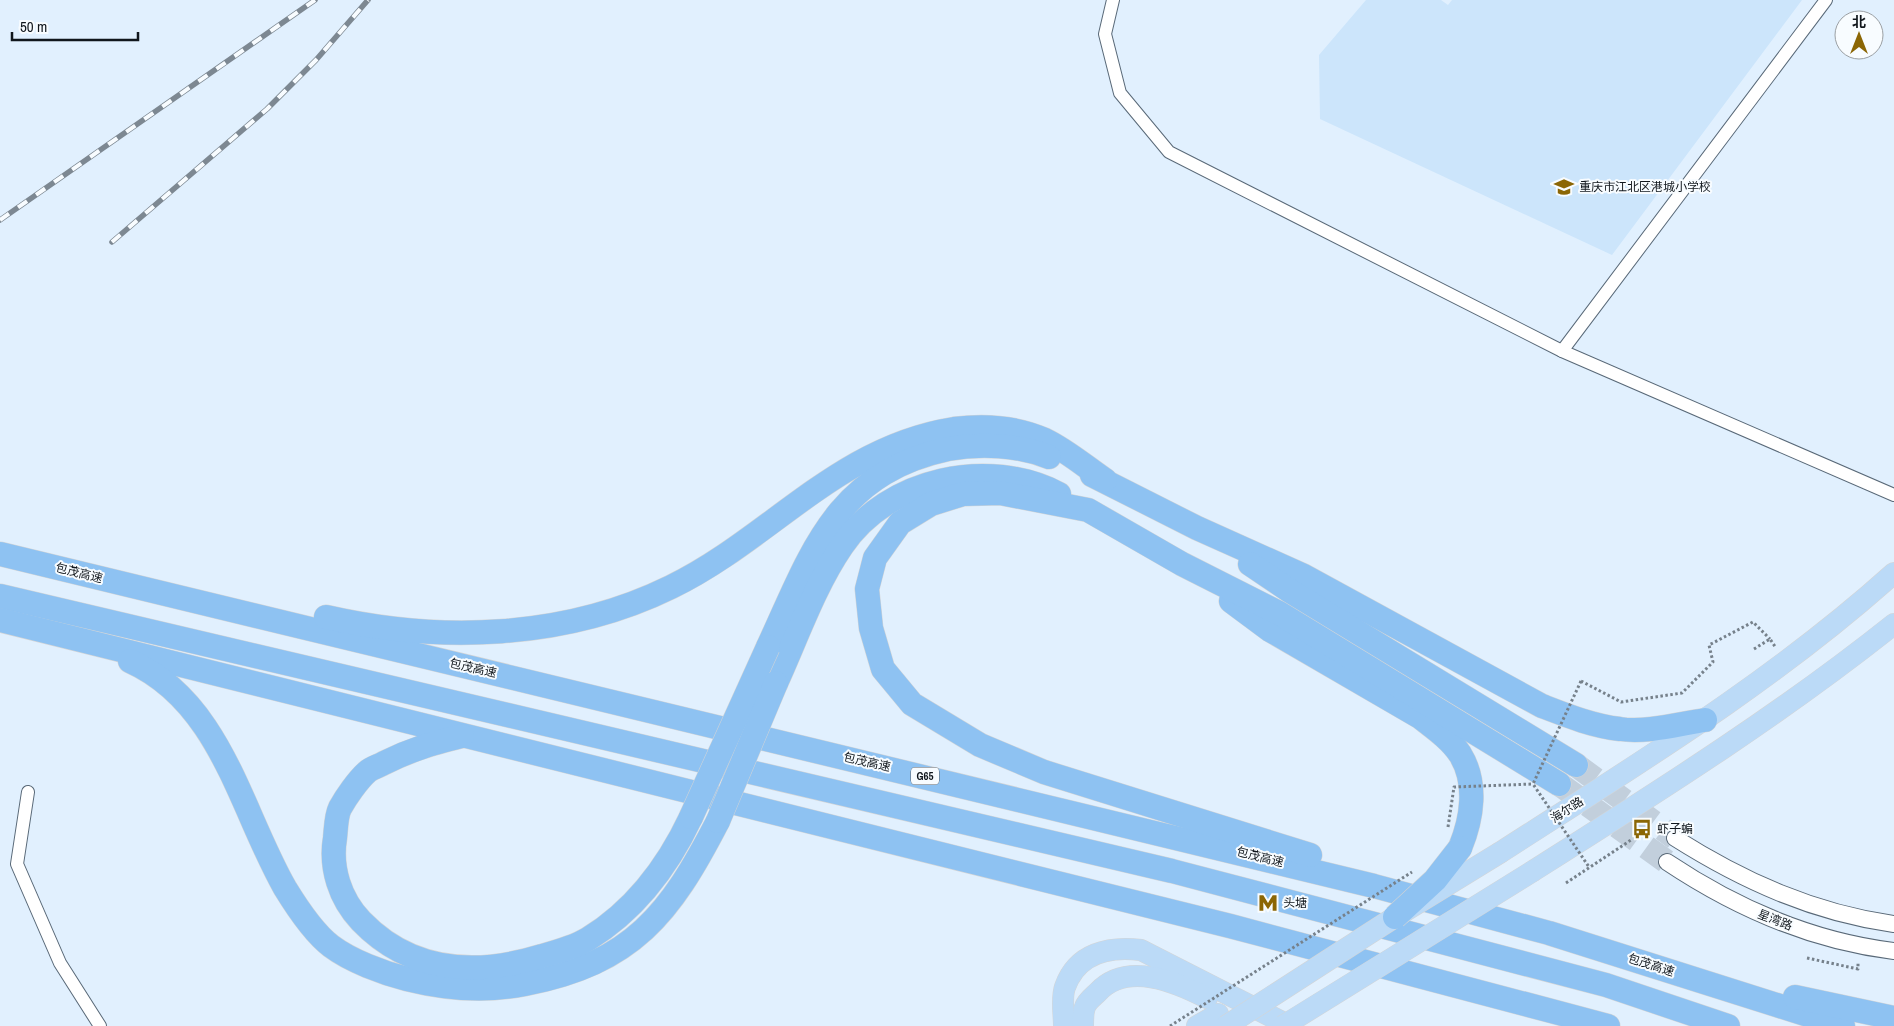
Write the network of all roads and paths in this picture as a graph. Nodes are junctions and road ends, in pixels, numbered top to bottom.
1 (1113, 0) edge
2 (1826, 0) edge
3 (1562, 352) junction
4 (1106, 480) junction
5 (1894, 495) edge
6 (1088, 510) junction
7 (1197, 528) junction
8 (0, 544) edge
9 (0, 554) edge
10 (1182, 564) junction
11 (1894, 573) edge
12 (0, 596) edge
13 (0, 620) edge
14 (1894, 624) edge
15 (1770, 639) dead end
16 (88, 642) junction
17 (1704, 720) junction
18 (464, 736) junction
19 (1576, 765) tunnel mouth
20 (1533, 784) junction
21 (1558, 784) tunnel mouth
22 (28, 792) dead end
23 (1448, 826) dead end
24 (1675, 838) tunnel mouth
25 (1630, 840) dead end
26 (1667, 862) tunnel mouth
27 (1420, 867) dead end
28 (1589, 867) junction
29 (1566, 883) dead end
30 (1395, 917) junction
31 (1894, 924) edge
32 (1549, 933) junction
33 (1859, 947) junction
34 (1894, 951) edge
35 (1807, 958) dead end
36 (1669, 971) junction
37 (1894, 1018) edge
38 (1223, 1022) edge
39 (100, 1026) edge
40 (1064, 1026) edge
41 (1083, 1026) edge
42 (1170, 1026) edge
43 (1197, 1026) edge
44 (1260, 1026) edge
45 (1283, 1026) edge
46 (1290, 1026) edge
47 (1608, 1026) edge
48 (1728, 1026) edge
49 (1843, 1026) edge

1 - 3 street
2 - 3 street
3 - 5 street
4 - 7 highway
4 - 8 highway
4 - 18 highway, bridge
6 - 10 highway
6 - 16 highway, bridge
6 - 32 highway
7 - 17 highway
7 - 19 highway
9 - 32 highway, 包茂高速 / G65
10 - 21 highway
10 - 30 highway, bridge
11 - 17 main road, 海尔路
12 - 48 highway
13 - 16 highway
14 - 45 main road, bridge
15 - 20 path, bridge
16 - 18 highway
17 - 30 main road, 海尔路, bridge
18 - 47 highway
20 - 23 path, bridge
20 - 28 path, bridge
22 - 39 street
24 - 31 street
25 - 28 path
26 - 33 street, 星湾路
27 - 42 path, bridge
28 - 29 path
30 - 38 main road, 海尔路, bridge
32 - 36 highway, 包茂高速 / G65
33 - 34 street, 星湾路
33 - 35 path
36 - 37 highway
36 - 49 highway, 包茂高速 / G65
38 - 43 main road, 海尔路
40 - 46 main road
41 - 44 main road

